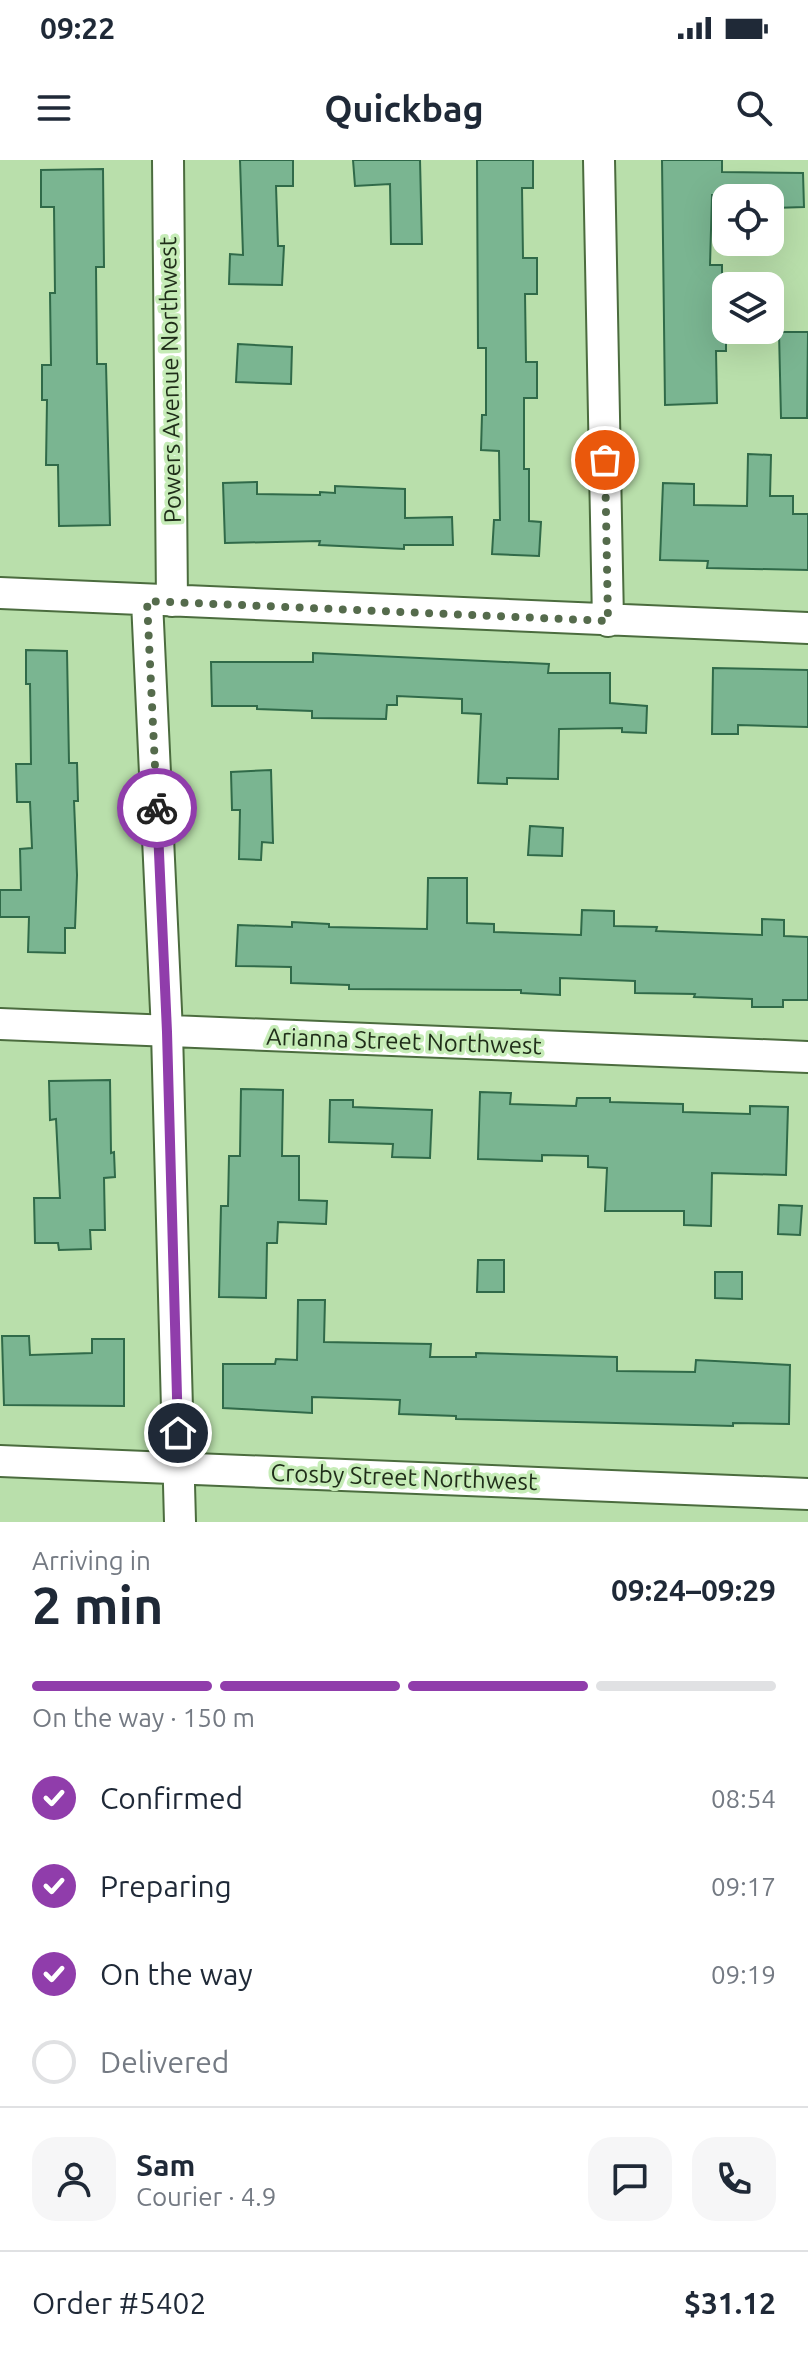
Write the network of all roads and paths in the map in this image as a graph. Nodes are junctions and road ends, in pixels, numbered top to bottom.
1 (168, 160) edge
2 (599, 160) edge
3 (0, 593) edge
4 (160, 601) junction
5 (608, 621) junction
6 (808, 628) edge
7 (0, 1024) edge
8 (167, 1032) junction
9 (808, 1057) edge
10 (0, 1461) edge
11 (179, 1468) junction
12 (808, 1494) edge
13 (180, 1522) edge

1 - 4 street, Powers Avenue Northwest
2 - 5 street
3 - 4 street
4 - 5 street
4 - 8 street, Powers Avenue Northwest
5 - 6 street
7 - 8 street, Arianna Street Northwest
8 - 9 street, Arianna Street Northwest
8 - 11 street, Powers Avenue Northwest
10 - 11 street, Crosby Street Northwest
11 - 12 street, Crosby Street Northwest
11 - 13 street, Powers Avenue Northwest

